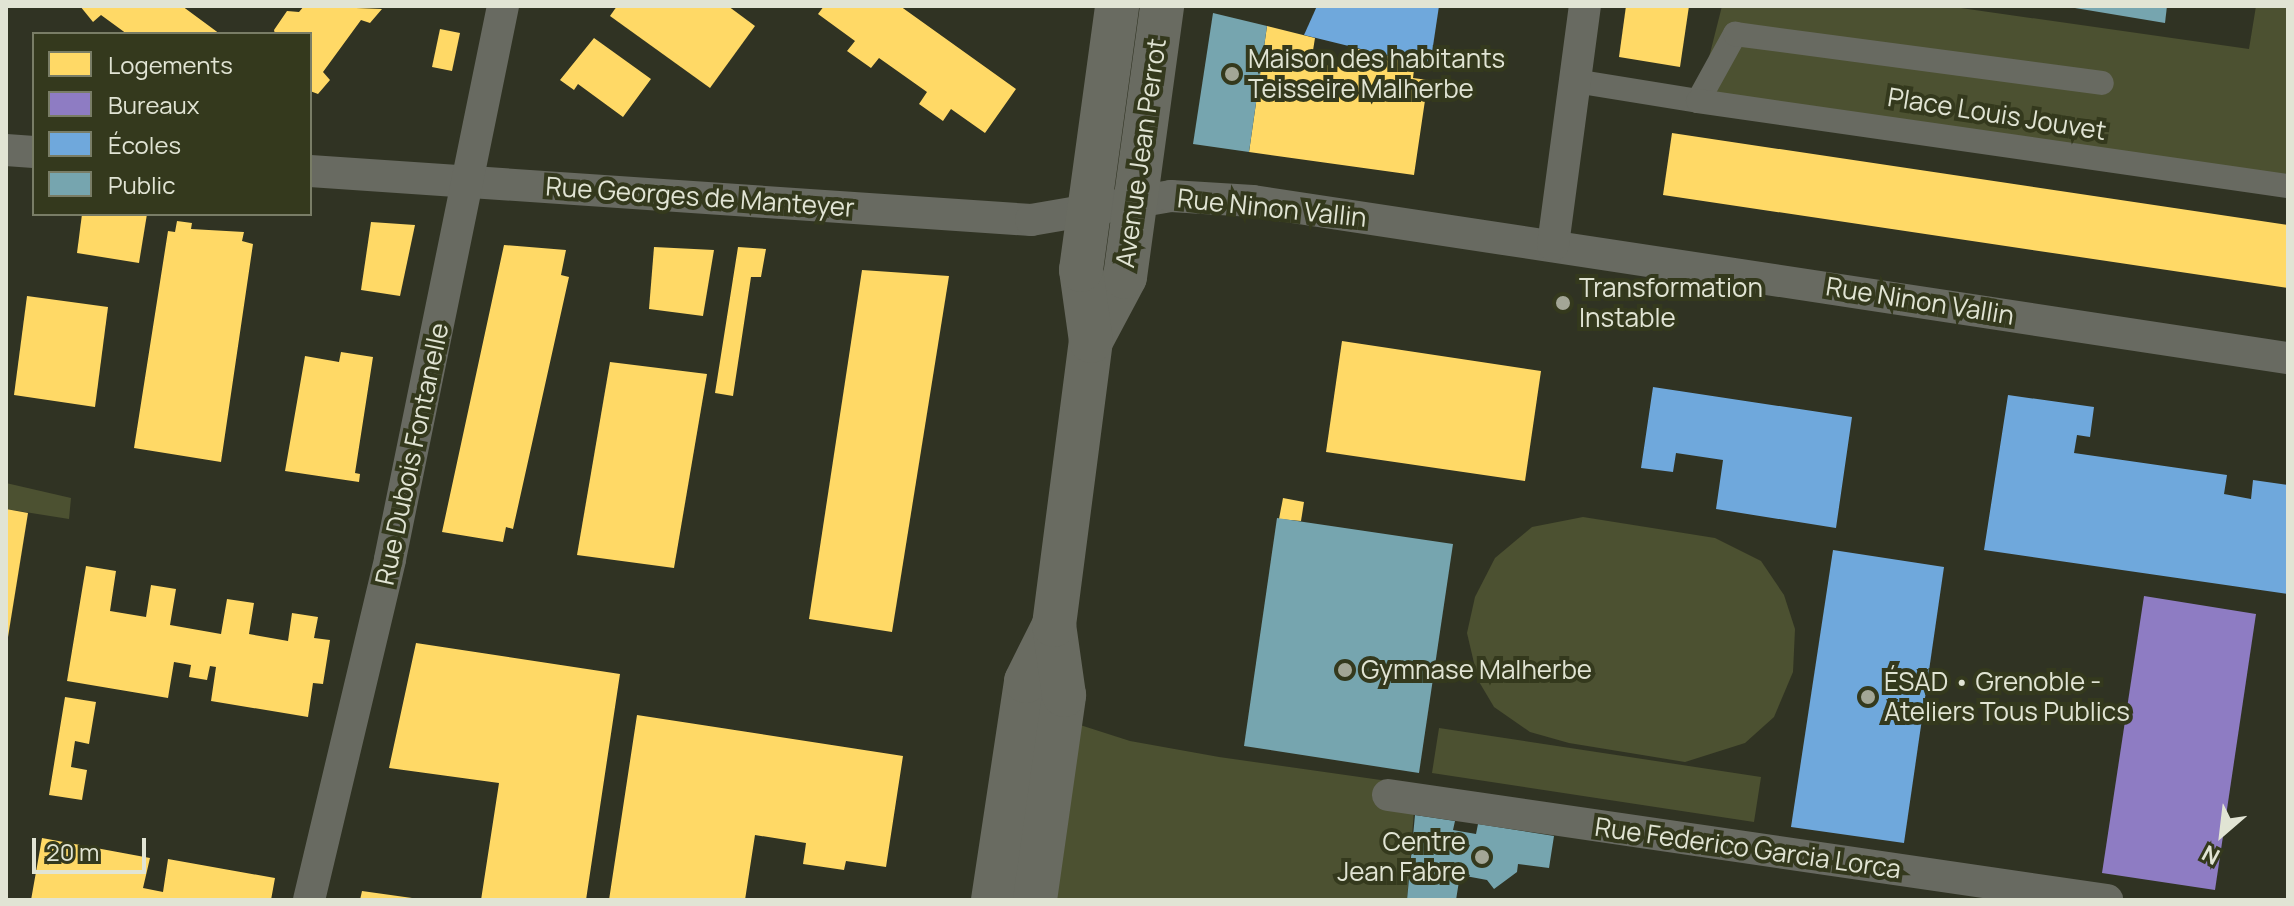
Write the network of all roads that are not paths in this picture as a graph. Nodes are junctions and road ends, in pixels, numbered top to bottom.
1 (503, 6) edge
2 (1117, 6) edge
3 (1162, 6) edge
4 (1585, 6) edge
5 (1575, 81) junction
6 (2102, 83) dead end
7 (1698, 101) junction
8 (6, 150) edge
9 (32, 152) edge
10 (312, 171) edge
11 (470, 181) junction
12 (2288, 186) edge
13 (1135, 202) junction
14 (1089, 209) junction
15 (1553, 245) junction
16 (1091, 341) junction
17 (2288, 358) edge
18 (1054, 625) junction
19 (1388, 795) dead end
20 (309, 900) edge
21 (993, 900) edge
22 (1035, 900) edge
23 (2107, 900) edge

1 - 11 street, Rue Dubois Fontanelle
2 - 14 main road, Avenue Jean Perrot
3 - 13 main road, Avenue Jean Perrot
4 - 5 street
5 - 7 street, Place Louis Jouvet
5 - 15 street
6 - 7 street, Place Louis Jouvet
7 - 12 street, Place Louis Jouvet
8 - 9 street
10 - 11 street, Rue Georges de Manteyer
11 - 14 street, Rue Georges de Manteyer
11 - 20 street, Rue Dubois Fontanelle
13 - 14 street, Rue Georges de Manteyer
13 - 15 street, Rue Ninon Vallin
13 - 16 main road, Avenue Jean Perrot
14 - 16 main road, Avenue Jean Perrot
15 - 17 street, Rue Ninon Vallin
16 - 18 main road, Avenue Jean Perrot
18 - 21 main road, Avenue Jean Perrot
18 - 22 main road, Avenue Jean Perrot
19 - 23 street, Rue Federico Garcia Lorca

